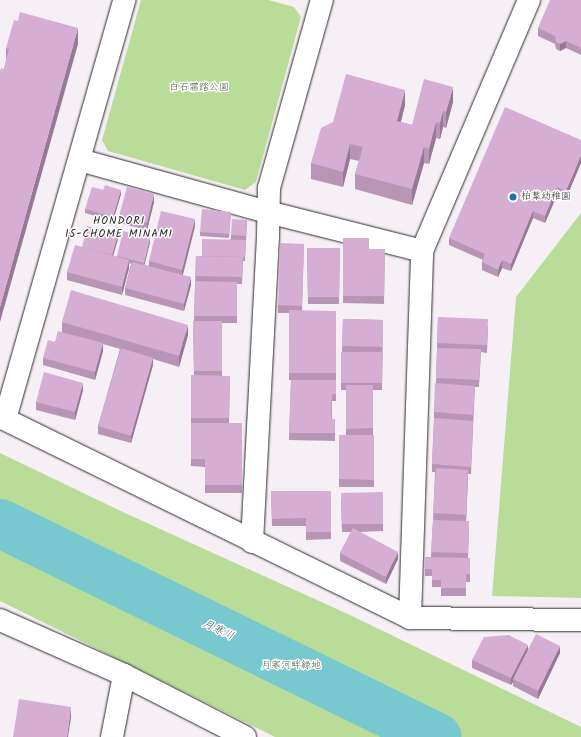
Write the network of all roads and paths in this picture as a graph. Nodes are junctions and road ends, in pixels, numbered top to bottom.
1 (124, 0) edge
2 (322, 0) edge
3 (529, 0) edge
4 (80, 160) junction
5 (268, 212) junction
6 (422, 252) junction
7 (2, 418) edge
8 (252, 542) junction
9 (410, 618) junction
10 (0, 620) edge
11 (581, 620) edge
12 (124, 675) junction
13 (112, 737) edge
14 (245, 737) edge

1 - 4 street
2 - 5 street
3 - 6 street
4 - 5 street
4 - 7 street
5 - 6 street
5 - 8 street
6 - 9 street
7 - 8 street
8 - 9 street
9 - 11 street
10 - 12 street
12 - 13 street
12 - 14 street

